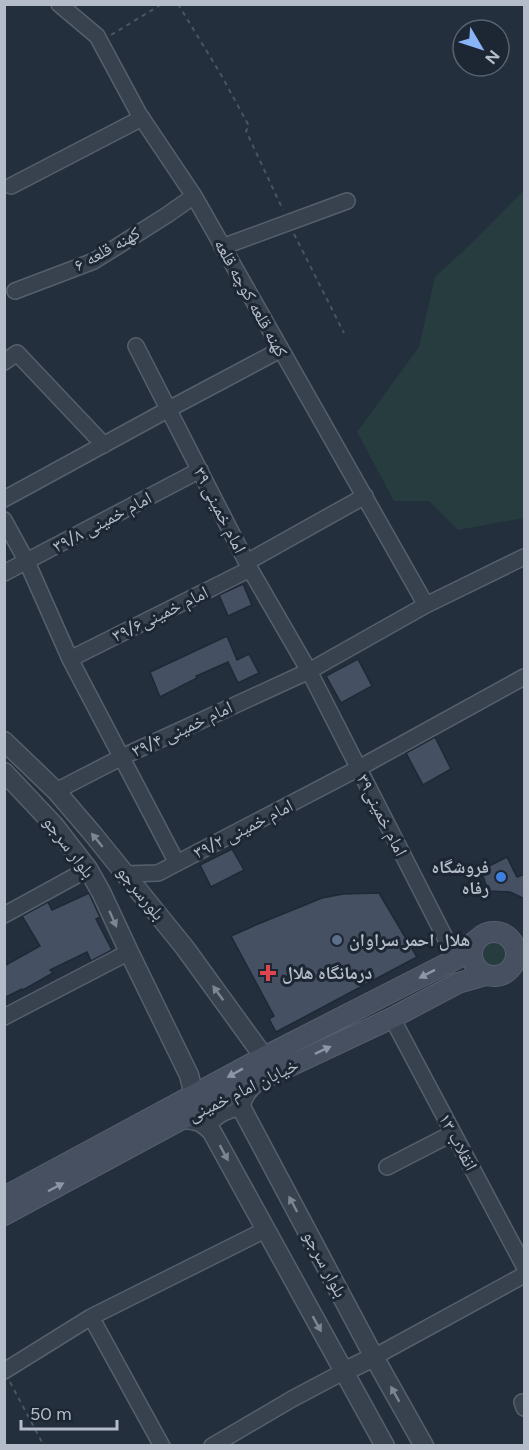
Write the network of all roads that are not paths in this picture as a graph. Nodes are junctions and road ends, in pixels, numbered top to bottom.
1 (58, 4) edge
2 (142, 118) junction
3 (11, 186) dead end
4 (194, 196) junction
5 (347, 201) dead end
6 (222, 247) junction
7 (15, 291) dead end
8 (136, 346) dead end
9 (280, 350) junction
10 (4, 362) edge
11 (169, 409) junction
12 (104, 445) junction
13 (200, 470) junction
14 (365, 496) junction
15 (4, 499) edge
16 (4, 520) edge
17 (525, 557) edge
18 (27, 562) junction
19 (249, 566) junction
20 (4, 573) edge
21 (426, 605) junction
22 (70, 659) junction
23 (309, 671) junction
24 (525, 677) edge
25 (4, 741) edge
26 (122, 757) junction
27 (359, 768) junction
28 (4, 772) edge
29 (56, 791) junction
30 (36, 805) junction
31 (177, 863) junction
32 (88, 869) junction
33 (124, 874) junction
34 (4, 915) edge
35 (525, 926) edge
36 (501, 932) junction
37 (475, 941) junction
38 (129, 952) junction
39 (520, 956) edge
40 (456, 959) junction
41 (486, 975) junction
42 (4, 1017) edge
43 (392, 1018) junction
44 (264, 1057) junction
45 (255, 1082) junction
46 (194, 1095) junction
47 (241, 1107) junction
48 (183, 1119) junction
49 (206, 1125) junction
50 (453, 1133) junction
51 (387, 1167) dead end
52 (4, 1197) edge
53 (4, 1215) edge
54 (265, 1230) junction
55 (525, 1266) edge
56 (525, 1275) edge
57 (91, 1317) junction
58 (374, 1357) junction
59 (4, 1371) edge
60 (344, 1372) junction
61 (162, 1446) edge
62 (212, 1446) edge
63 (385, 1446) edge
64 (424, 1446) edge

1 - 2 street, کهنه قلعه کوچه قلعه
2 - 3 street
2 - 4 street, کهنه قلعه کوچه قلعه
4 - 6 street, کهنه قلعه کوچه قلعه
4 - 7 street, کهنه قلعه ۶
5 - 6 street
6 - 9 street, کهنه قلعه کوچه قلعه
8 - 11 street, امام خمینی ۳۹
9 - 11 street
9 - 14 street, کهنه قلعه کوچه قلعه
10 - 12 street
11 - 12 street
11 - 13 street, امام خمینی ۳۹
12 - 15 street
13 - 18 street, امام خمینی ۳۹/۸
13 - 19 street, امام خمینی ۳۹
14 - 19 street, امام خمینی۳۹/۶
14 - 21 street, کهنه قلعه کوچه قلعه
16 - 18 street
17 - 21 street, امام خمینی ۳۹/۴
18 - 20 street, امام خمینی ۳۹/۸
18 - 22 street
19 - 22 street, امام خمینی۳۹/۶
19 - 23 street, امام خمینی ۳۹
21 - 23 street, امام خمینی ۳۹/۴
22 - 26 street
23 - 26 street, امام خمینی ۳۹/۴
23 - 27 street, امام خمینی۳۹
24 - 27 street, امام خمینی ۳۹/۲
25 - 29 street, بلورسرجو
26 - 29 street, امام خمینی ۳۹/۴
26 - 31 street
27 - 31 street, امام خمینی ۳۹/۲
27 - 40 street, امام خمینی۳۹
28 - 30 street, بلوار سرجو
29 - 30 street
33 -> 29 street, بلورسرجو
30 - 32 street, بلوار سرجو
31 - 33 street, امام خمینی ۳۹/۲
32 - 34 street
32 -> 38 street, بلوار سرجو
44 -> 33 street, بلورسرجو
35 - 36 main road
36 - 37 main road
36 - 39 main road
37 - 40 main road, خیابان امام خمینی
37 - 41 main road
38 - 42 street
38 - 46 street, بلوار سرجو
39 - 41 main road
40 -> 44 main road, خیابان امام خمینی
41 - 43 main road, خیابان امام خمینی
45 -> 43 main road, خیابان امام خمینی
43 - 50 street, انقلاب ۱۳
44 -> 46 main road, خیابان امام خمینی
45 - 47 street
45 - 48 main road, خیابان امام خمینی
46 - 52 main road, خیابان امام خمینی
47 - 49 street
58 -> 47 street, بلوار سرجو
48 - 49 street
53 -> 48 main road, خیابان امام خمینی
49 -> 54 street, بلوار سرجو
50 - 51 street
50 - 55 street, انقلاب ۱۳
54 - 57 street
54 -> 60 street, بلوار سرجو
56 - 58 street
57 - 59 street
57 - 61 street
58 - 60 street
64 -> 58 street, بلوار سرجو
60 - 62 street
60 - 63 street, بلوار سرجو

